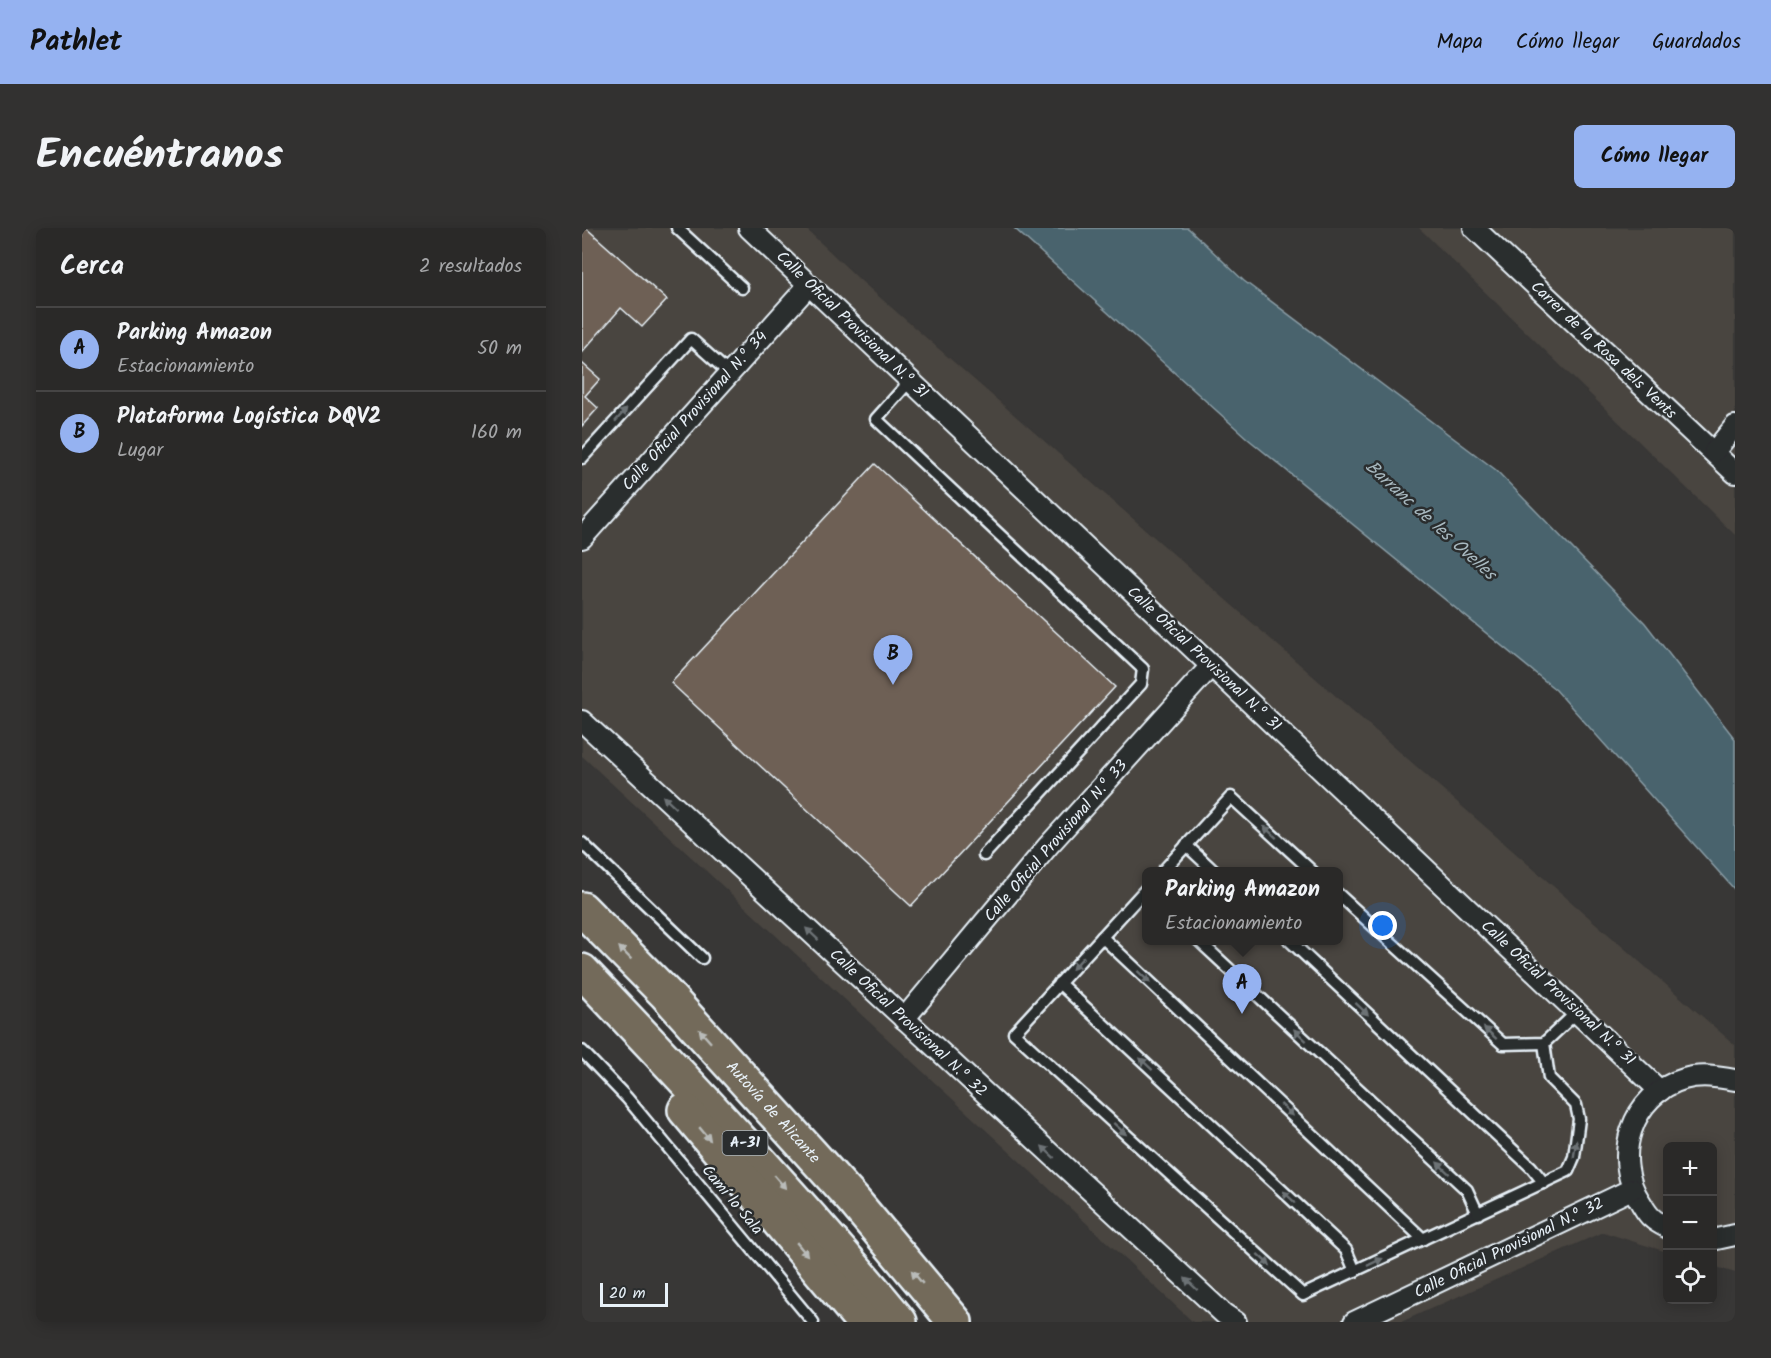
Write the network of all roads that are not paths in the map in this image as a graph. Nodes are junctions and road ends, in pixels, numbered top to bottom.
1 (677, 228) edge
2 (749, 228) edge
3 (1474, 228) edge
4 (809, 285) junction
5 (742, 288) dead end
6 (729, 373) junction
7 (910, 381) junction
8 (1735, 426) edge
9 (1714, 452) junction
10 (582, 458) edge
11 (1735, 472) edge
12 (582, 538) edge
13 (1211, 666) junction
14 (582, 721) edge
15 (582, 843) edge
16 (1186, 845) junction
17 (984, 855) dead end
18 (1166, 867) edge
19 (1210, 867) edge
20 (1308, 867) edge
21 (1142, 894) edge
22 (1343, 899) edge
23 (582, 909) edge
24 (1102, 937) junction
25 (1203, 945) edge
26 (1294, 945) edge
27 (702, 958) dead end
28 (582, 971) edge
29 (1059, 983) junction
30 (582, 997) edge
31 (1577, 1012) junction
32 (904, 1019) junction
33 (1544, 1043) junction
34 (582, 1051) edge
35 (1735, 1080) edge
36 (1660, 1090) junction
37 (1544, 1183) junction
38 (1632, 1189) junction
39 (1478, 1214) junction
40 (1663, 1225) edge
41 (1735, 1235) edge
42 (1423, 1239) junction
43 (1717, 1239) edge
44 (1355, 1271) junction
45 (813, 1322) edge
46 (863, 1322) edge
47 (900, 1322) edge
48 (955, 1322) edge
49 (1236, 1322) edge
50 (1354, 1322) edge

1 - 5 lane
2 - 4 street, Calle Oficial Provisional N.º 31
3 - 9 street, Carrer de la Rosa dels Vents
4 - 6 street, Calle Oficial Provisional N.º 34
4 - 7 street, Calle Oficial Provisional N.º 31
10 -> 6 lane
6 - 12 street, Calle Oficial Provisional N.º 34
7 - 13 street, Calle Oficial Provisional N.º 31
7 - 17 lane
8 - 9 street
9 - 11 street, Carrer de la Rosa dels Vents
13 - 31 street, Calle Oficial Provisional N.º 31
13 - 32 street, Calle Oficial Provisional N.º 33
32 -> 14 street, Calle Oficial Provisional N.º 32
15 - 27 lane
16 - 18 lane
16 - 19 lane
20 -> 16 lane
21 - 24 lane
33 -> 22 lane
48 -> 23 highway, Autovía de Alicante / A-31
24 -> 29 lane
24 -> 42 lane
39 -> 25 lane
26 -> 37 lane
28 -> 47 highway, A-31
44 -> 29 lane
29 -> 44 lane
30 -> 46 highway
31 - 33 lane
31 - 36 street, Calle Oficial Provisional N.º 31
49 -> 32 street, Calle Oficial Provisional N.º 32
37 -> 33 lane
34 - 45 lane, Camí lo Sala
35 - 36 street
36 - 38 street
37 - 39 lane
38 - 40 street
38 - 50 street, Calle Oficial Provisional N.º 32
39 - 42 lane
41 - 43 street
44 -> 42 lane

